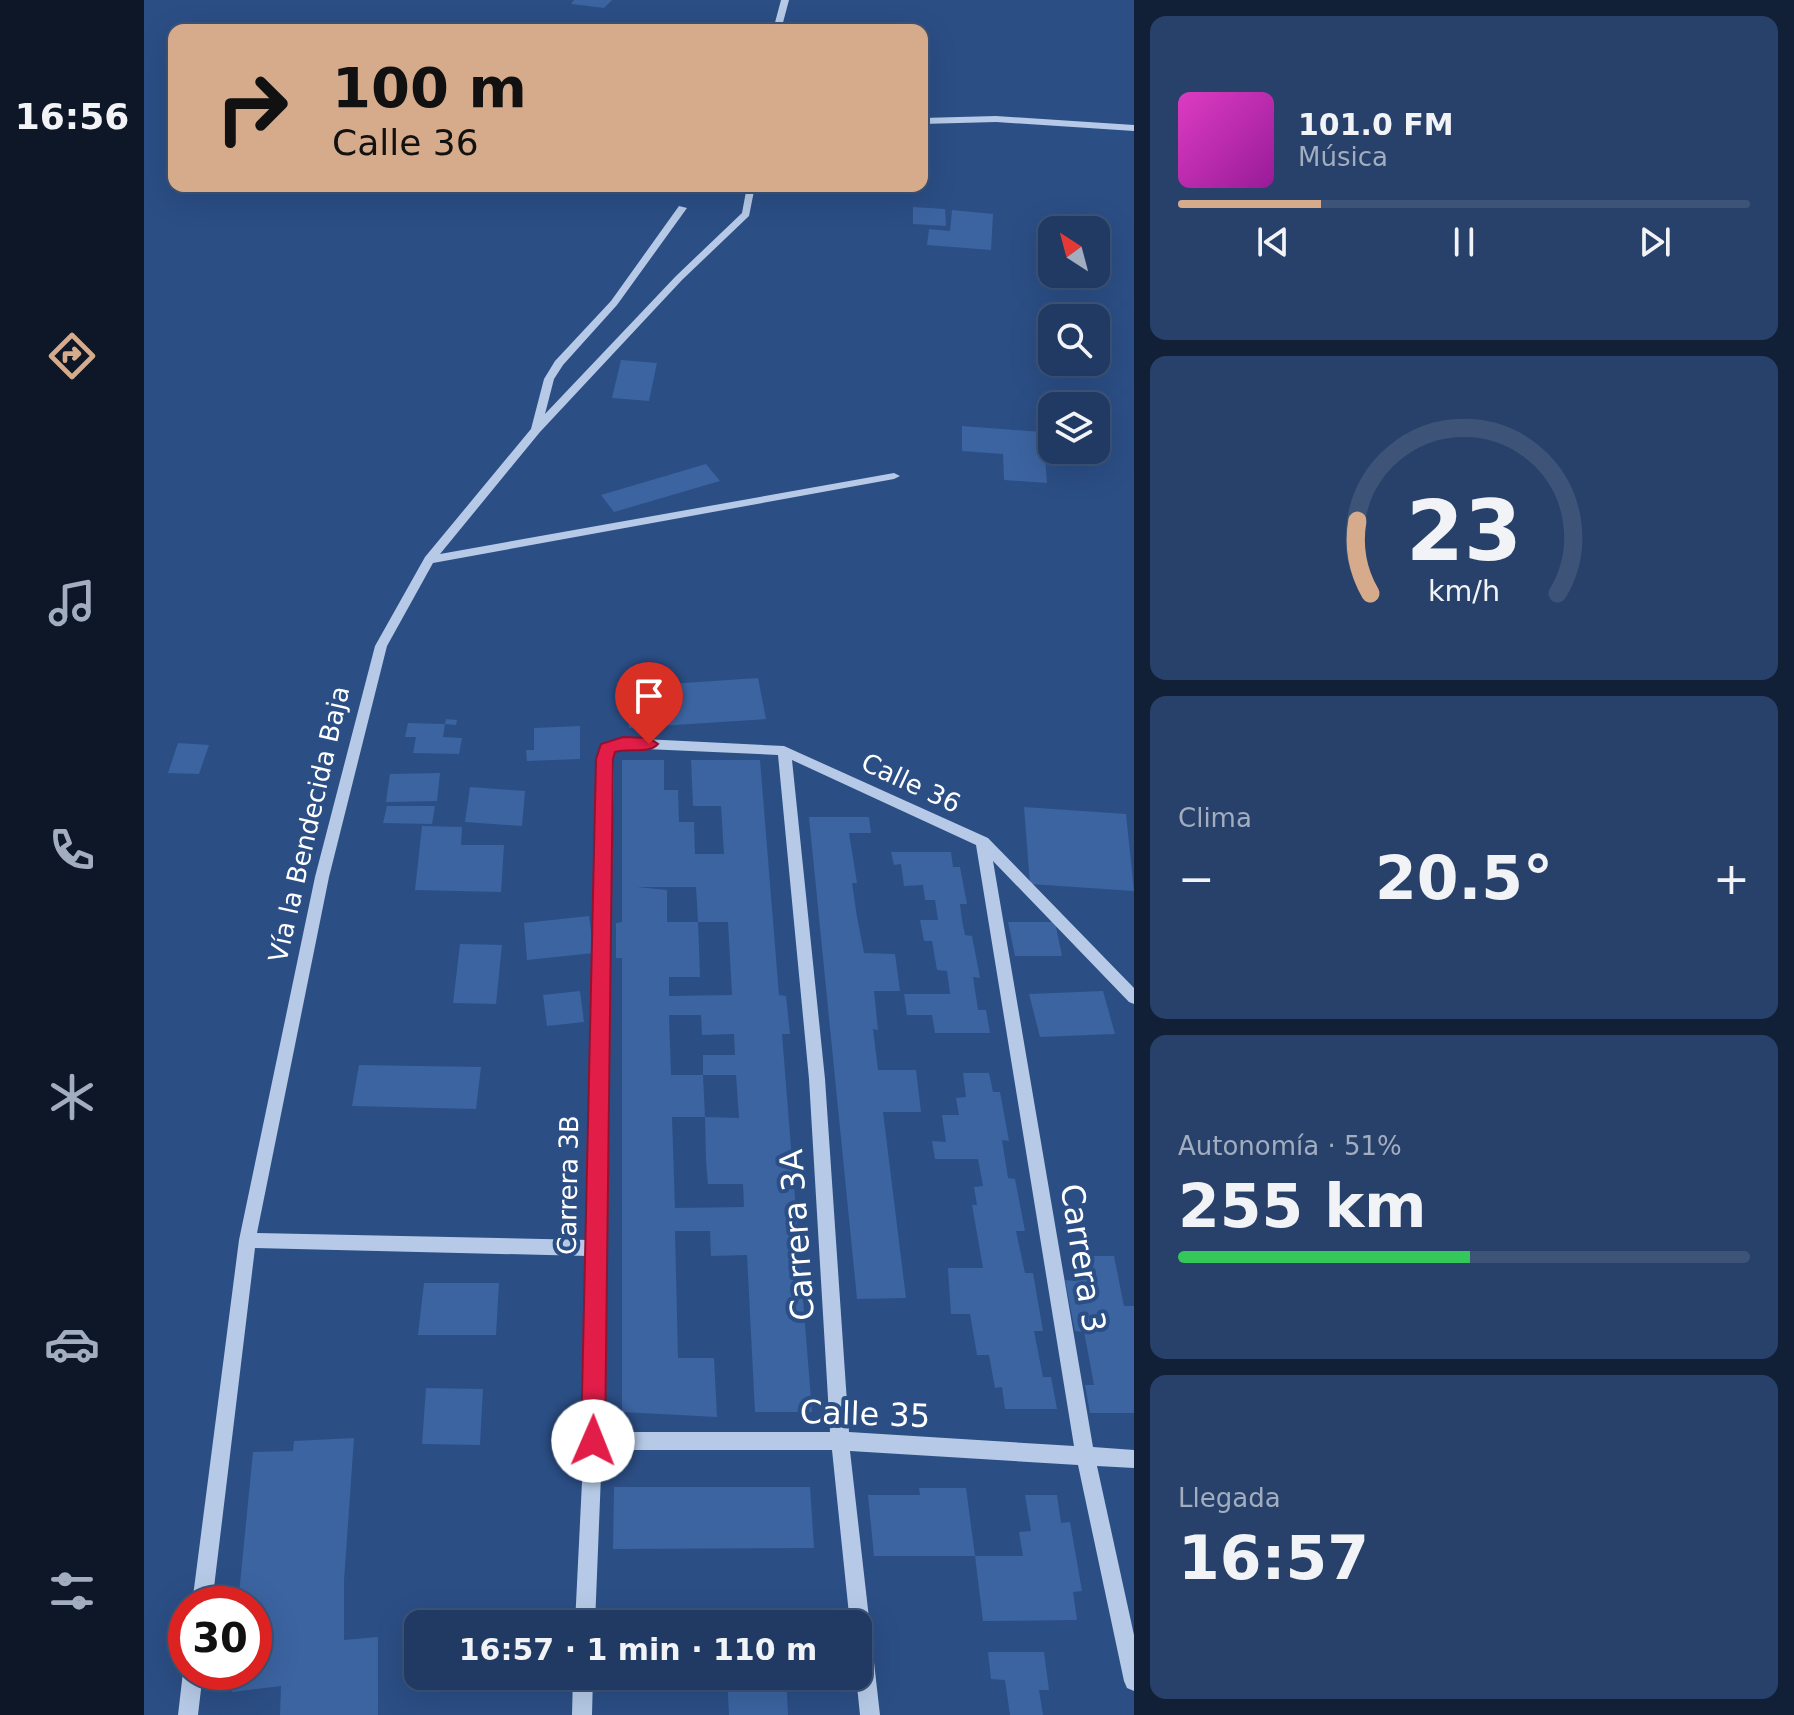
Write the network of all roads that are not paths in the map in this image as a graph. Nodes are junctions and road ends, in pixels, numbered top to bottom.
1 (785, 0) edge
2 (779, 24) edge
3 (928, 121) edge
4 (1134, 128) edge
5 (750, 192) edge
6 (682, 208) dead end
7 (536, 430) junction
8 (894, 476) dead end
9 (429, 560) junction
10 (607, 748) joint
11 (784, 751) junction
12 (983, 842) junction
13 (1134, 998) edge
14 (247, 1240) junction
15 (595, 1248) junction
16 (593, 1441) junction
17 (840, 1441) junction
18 (1085, 1454) junction
19 (1134, 1459) edge
20 (204, 1586) edge
21 (586, 1610) edge
22 (1134, 1681) edge
23 (191, 1690) edge
24 (583, 1690) edge
25 (188, 1715) edge
26 (582, 1715) edge
27 (870, 1715) edge

1 - 2 street
3 - 4 street
5 - 7 street, Vía la Bendecida Baja
6 - 7 street
7 - 9 street, Vía la Bendecida Baja
8 - 9 street
9 - 14 street, Vía la Bendecida Baja
10 - 11 street, Calle 36
10 - 15 street, Carrera 3B
11 - 12 street, Calle 36
11 - 17 street, Carrera 3A
12 - 13 street, Calle 36
12 - 18 street, Carrera 3
14 - 15 street
14 - 20 street, Vía la Bendecida Baja
15 - 16 street, Carrera 3B
16 - 17 street, Calle 35
16 - 21 street, Carrera 3B
17 - 18 street, Calle 35
17 - 27 street, Carrera 3A
18 - 19 street, Calle 35
18 - 22 street, Carrera 3
23 - 25 street
24 - 26 street

